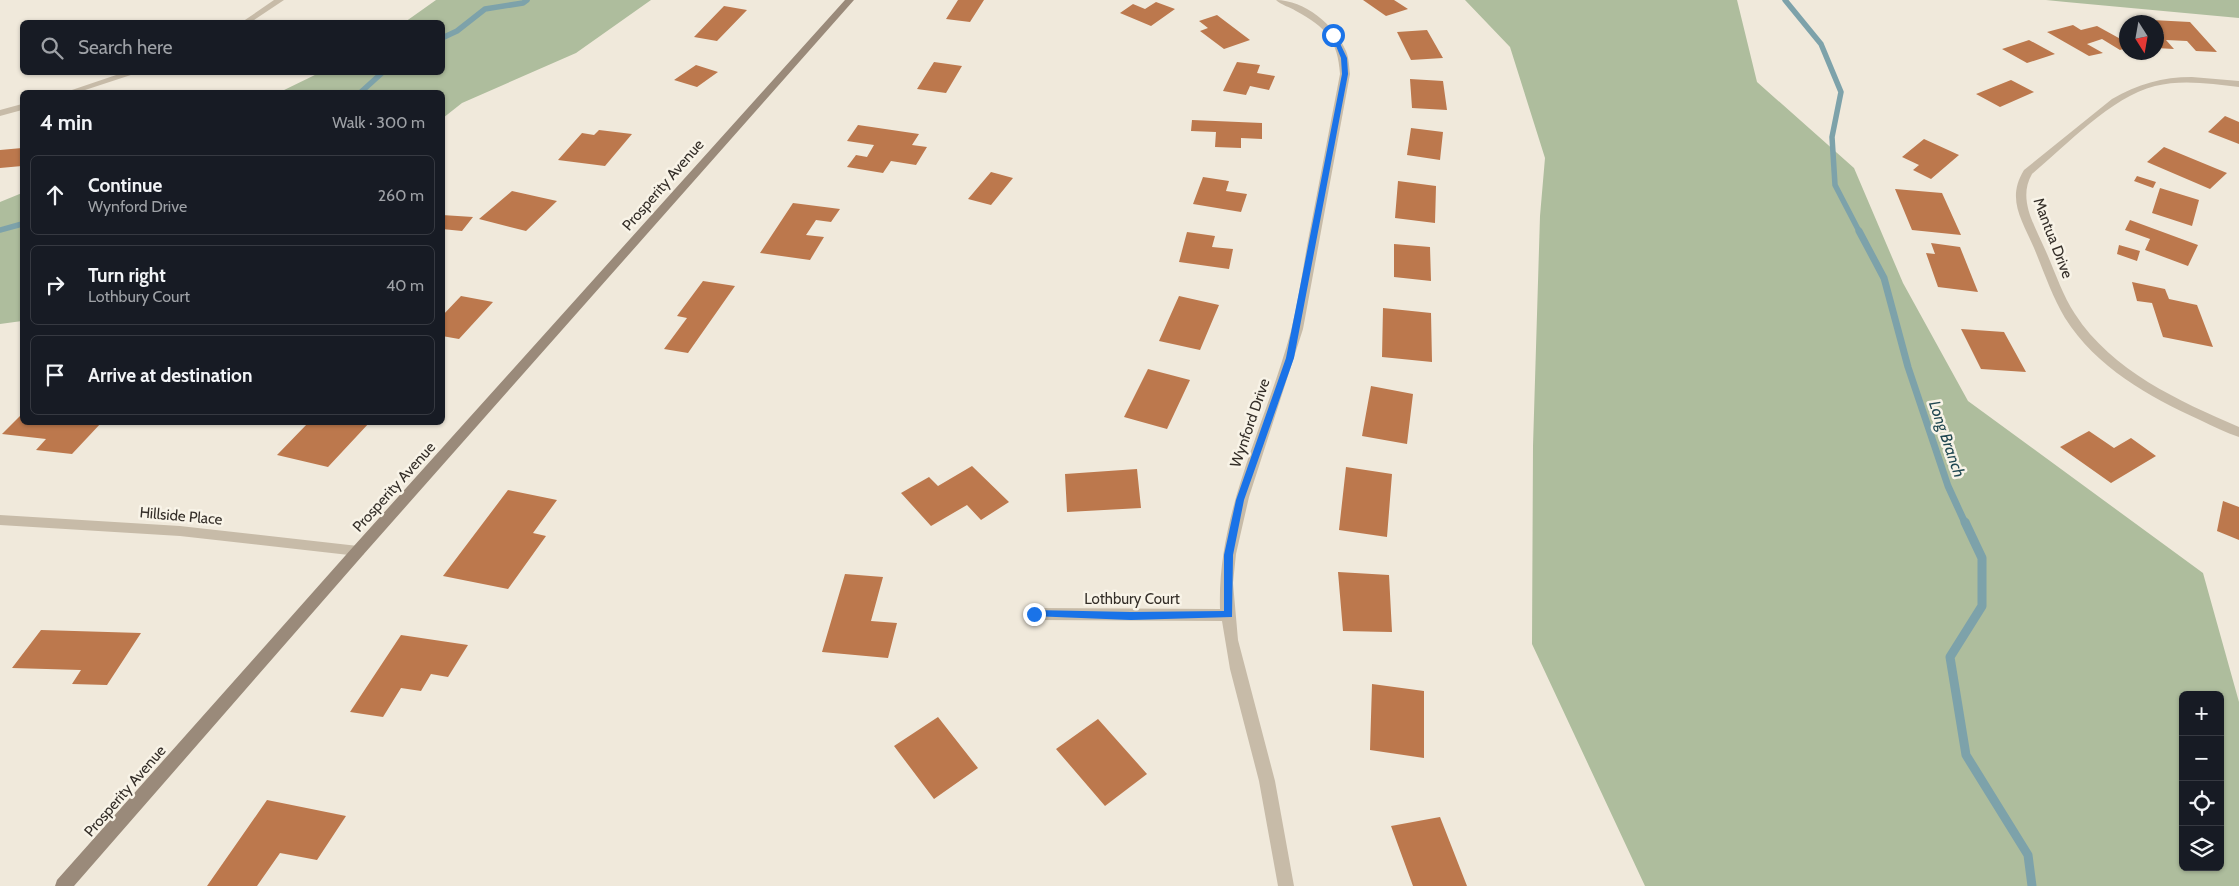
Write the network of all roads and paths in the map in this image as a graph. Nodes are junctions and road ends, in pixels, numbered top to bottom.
1 (280, 0) edge
2 (850, 0) edge
3 (1280, 0) edge
4 (249, 20) edge
5 (126, 75) edge
6 (2239, 84) edge
7 (78, 90) edge
8 (20, 108) edge
9 (0, 114) edge
10 (2239, 432) edge
11 (0, 520) edge
12 (358, 551) junction
13 (1034, 614) dead end
14 (1228, 614) junction
15 (63, 886) edge
16 (1286, 886) edge

1 - 4 street
2 - 12 main road, Prosperity Avenue
3 - 14 street, Wynford Drive
5 - 7 street
6 - 10 street, Mantua Drive
8 - 9 street
11 - 12 street, Hillside Place
12 - 15 main road, Prosperity Avenue
13 - 14 street, Lothbury Court
14 - 16 street, Wynford Drive

